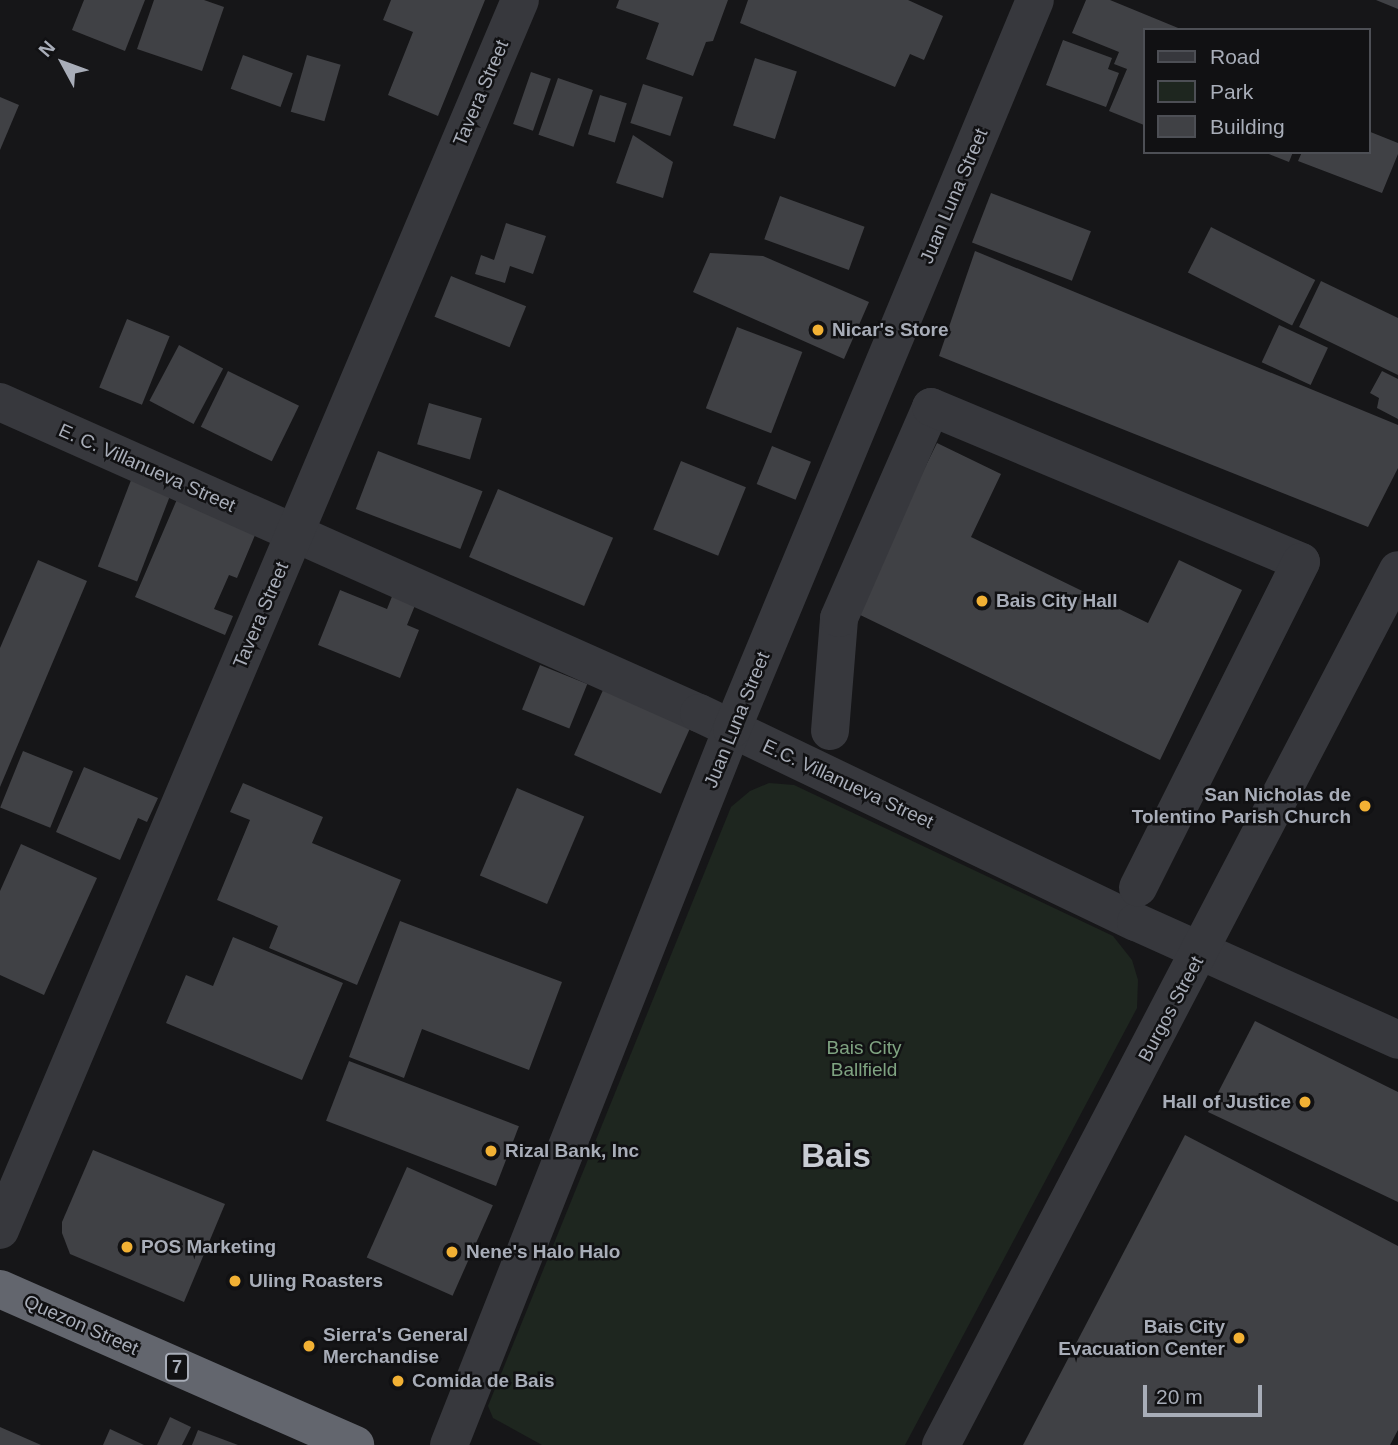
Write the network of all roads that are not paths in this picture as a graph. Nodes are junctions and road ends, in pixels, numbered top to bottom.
1 (520, 0) edge
2 (1035, 0) edge
3 (0, 402) edge
4 (295, 534) junction
5 (1398, 570) edge
6 (732, 729) junction
7 (830, 731) dead end
8 (1138, 888) dead end
9 (1202, 950) junction
10 (1398, 1040) edge
11 (0, 1230) edge
12 (0, 1289) edge
13 (355, 1445) edge
14 (449, 1445) edge
15 (941, 1445) edge

1 - 4 street, Tavera Street
2 - 6 street, Juan Luna Street
3 - 4 street, E. C. Villanueva Street
4 - 6 street, E.C. Villanueva Street
4 - 11 street, Tavera Street
5 - 9 street, Burgos Street
6 - 9 street, E.C. Villanueva Street
6 - 14 street, Juan Luna Street
7 - 8 street
9 - 10 street, E.C. Villanueva Street
9 - 15 street, Burgos Street
12 - 13 highway, Quezon Street / 7

